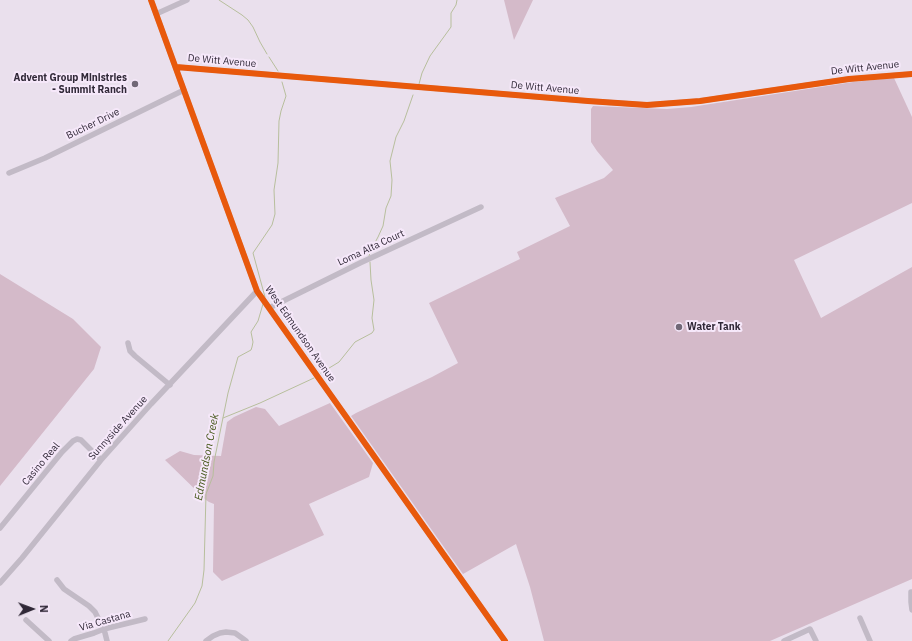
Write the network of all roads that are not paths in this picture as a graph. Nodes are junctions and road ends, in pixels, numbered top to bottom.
1 (151, 0) edge
2 (186, 0) edge
3 (156, 14) junction
4 (176, 67) junction
5 (912, 74) edge
6 (184, 90) junction
7 (9, 173) dead end
8 (481, 207) dead end
9 (257, 291) junction
10 (269, 308) junction
11 (128, 343) dead end
12 (170, 385) junction
13 (101, 460) junction
14 (0, 528) edge
15 (57, 580) dead end
16 (0, 583) edge
17 (911, 592) edge
18 (912, 610) edge
19 (860, 618) dead end
20 (145, 619) dead end
21 (26, 620) dead end
22 (104, 629) junction
23 (49, 641) edge
24 (71, 641) edge
25 (107, 641) edge
26 (206, 641) edge
27 (246, 641) edge
28 (505, 641) edge
29 (784, 641) edge
30 (816, 641) edge
31 (870, 641) edge

1 - 3 street, West Edmundson Avenue
2 - 3 street
3 - 4 street, West Edmundson Avenue
4 - 5 street, De Witt Avenue
4 - 6 street, West Edmundson Avenue
6 - 7 street, Bucher Drive
6 - 9 street, West Edmundson Avenue
8 - 10 street, Loma Alta Court
9 - 10 street, West Edmundson Avenue
9 - 12 street, Sunnyside Avenue
10 - 28 street, West Edmundson Avenue
11 - 12 street
12 - 13 street, Sunnyside Avenue
13 - 14 street, Casino Real
13 - 16 street, Sunnyside Avenue
15 - 22 street
17 - 18 street
19 - 31 street
20 - 22 street, Via Castana
21 - 23 street
22 - 24 street, Via Castana
22 - 25 street
26 - 27 street
29 - 30 street

